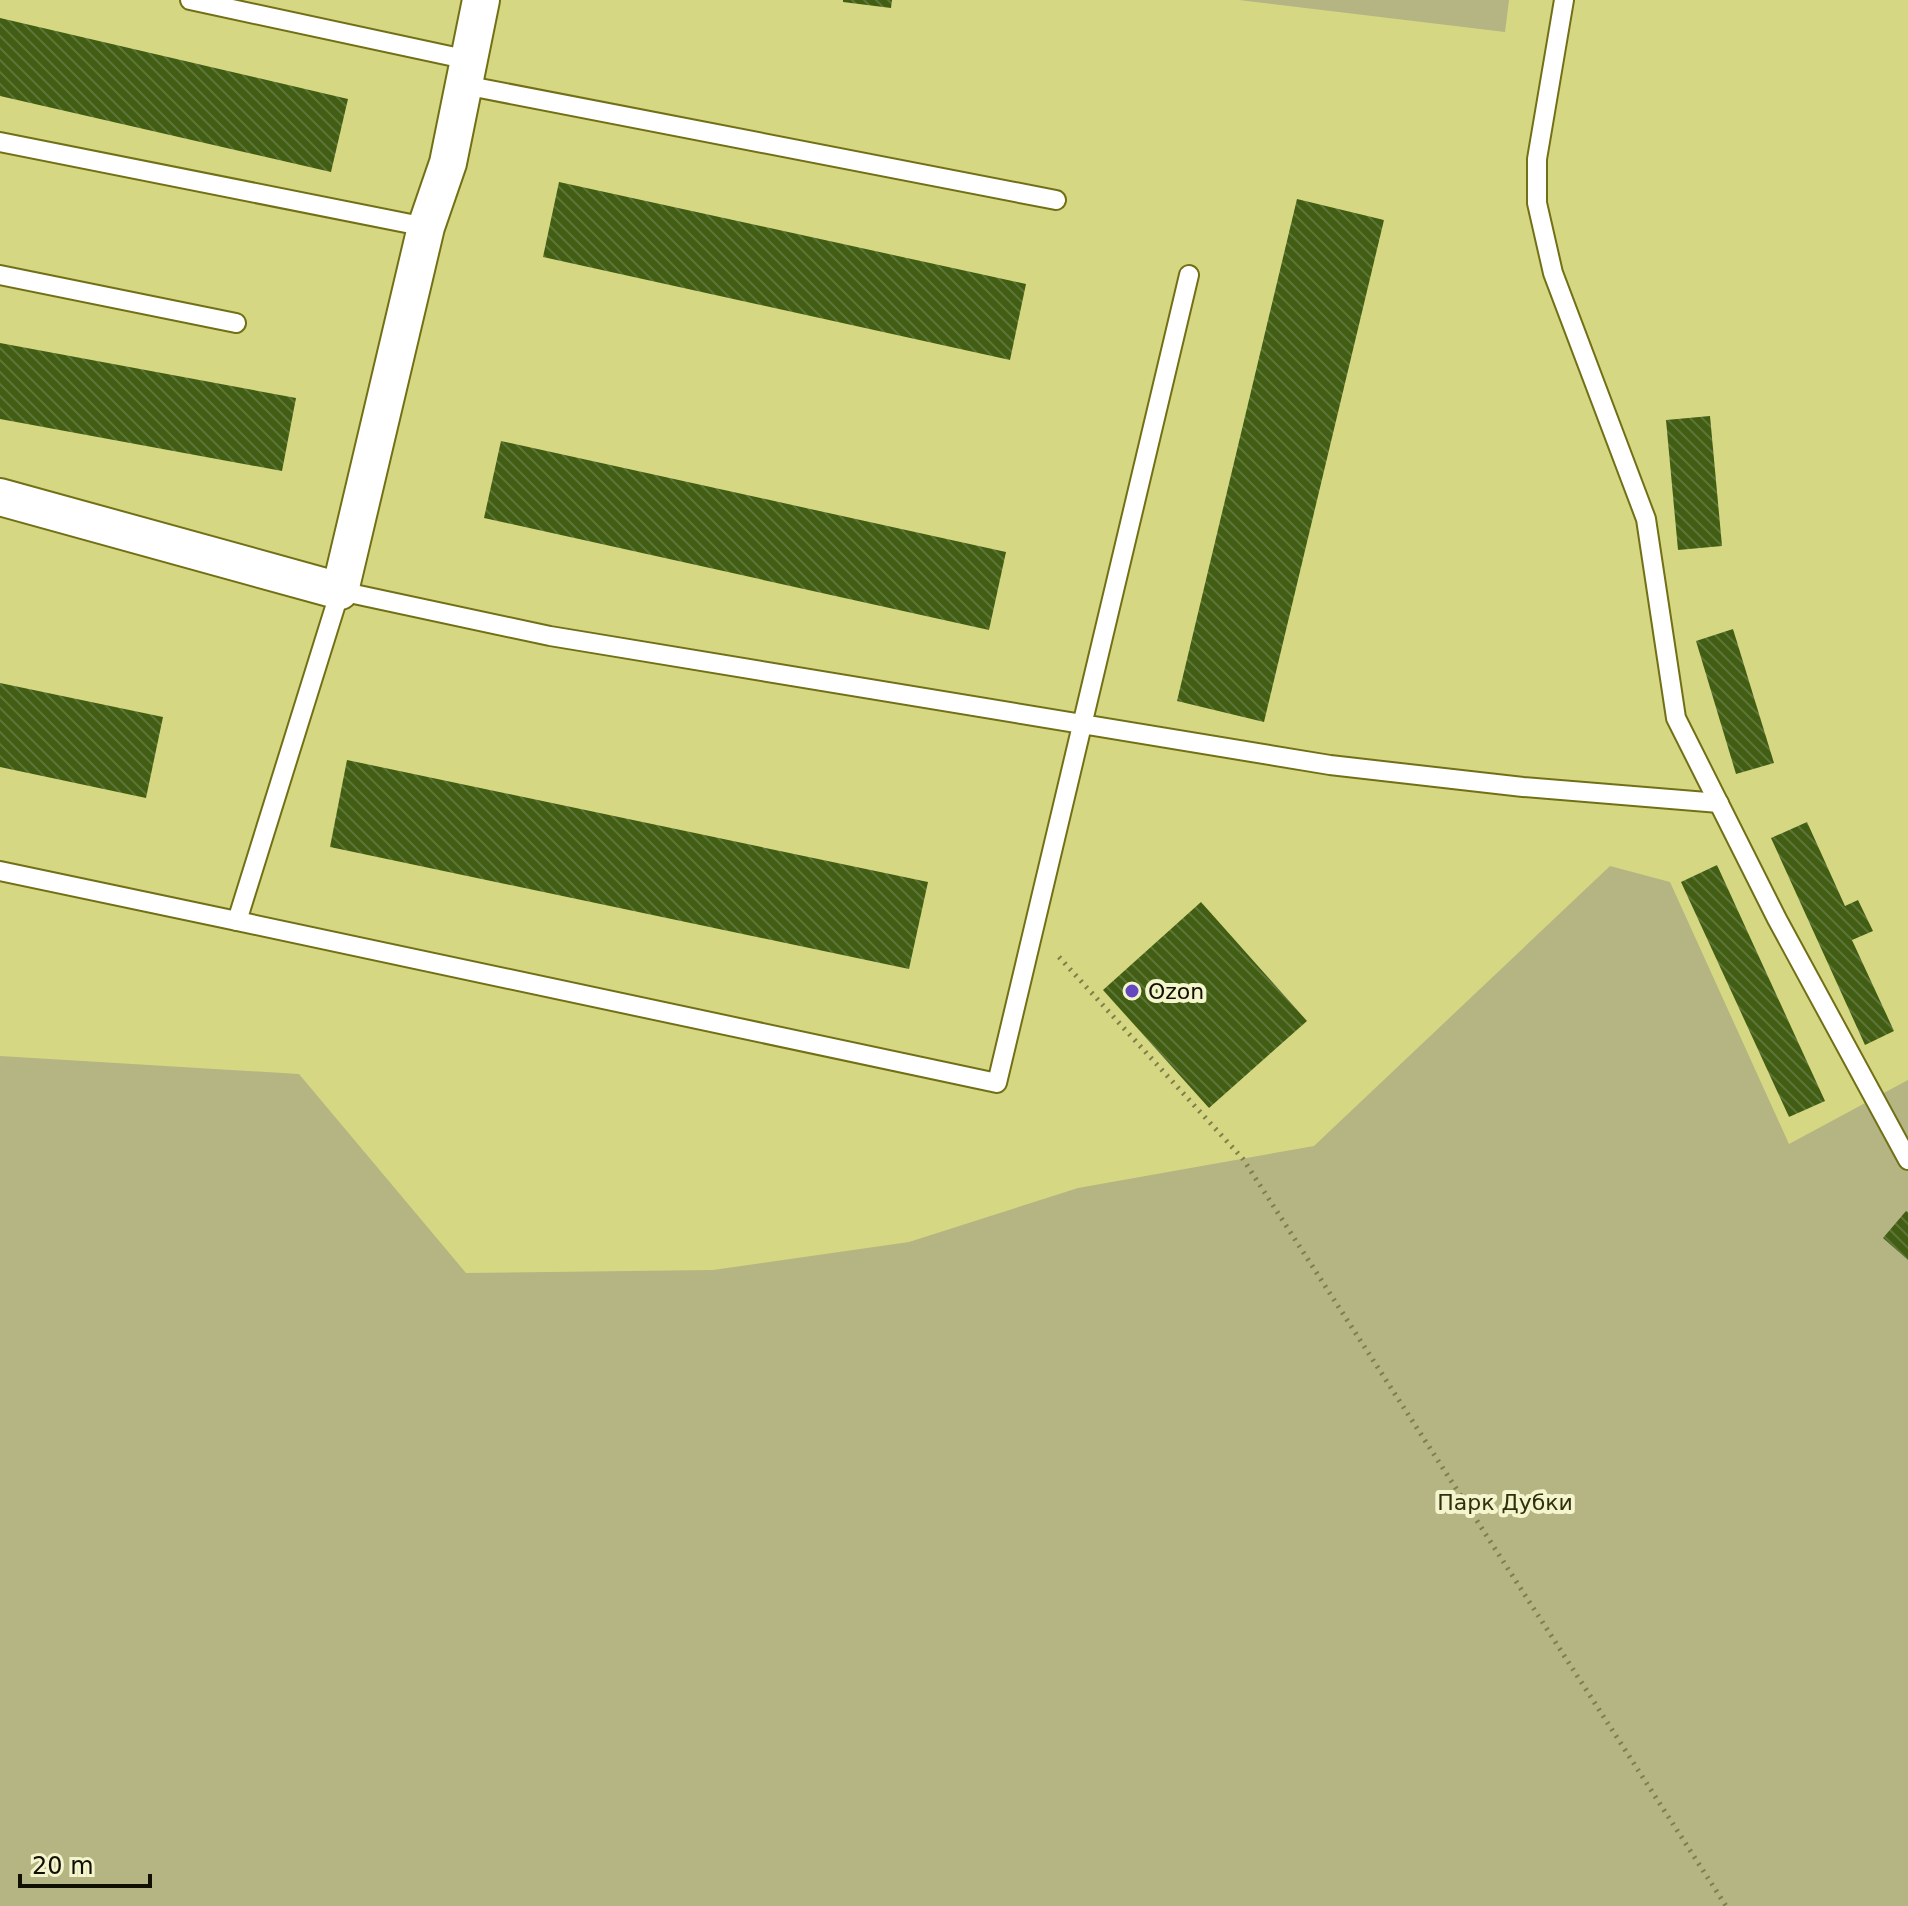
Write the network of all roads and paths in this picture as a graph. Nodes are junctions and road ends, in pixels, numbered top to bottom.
1 (190, 0) edge
2 (481, 0) edge
3 (1564, 0) edge
4 (466, 72) junction
5 (0, 142) edge
6 (1056, 200) dead end
7 (426, 227) junction
8 (0, 275) edge
9 (1189, 275) dead end
10 (236, 323) dead end
11 (0, 497) edge
12 (340, 591) junction
13 (1083, 724) junction
14 (1719, 803) junction
15 (0, 871) edge
16 (237, 921) junction
17 (1034, 929) junction
18 (1908, 1160) edge
19 (1726, 1906) edge

1 - 4 lane
2 - 4 street
3 - 14 lane
4 - 6 lane
4 - 7 street
5 - 7 lane
7 - 12 street
8 - 10 lane
9 - 13 lane
11 - 12 street
12 - 13 lane
12 - 16 lane
13 - 14 lane
13 - 17 lane
14 - 18 lane
15 - 16 lane
16 - 17 lane
17 - 19 path

